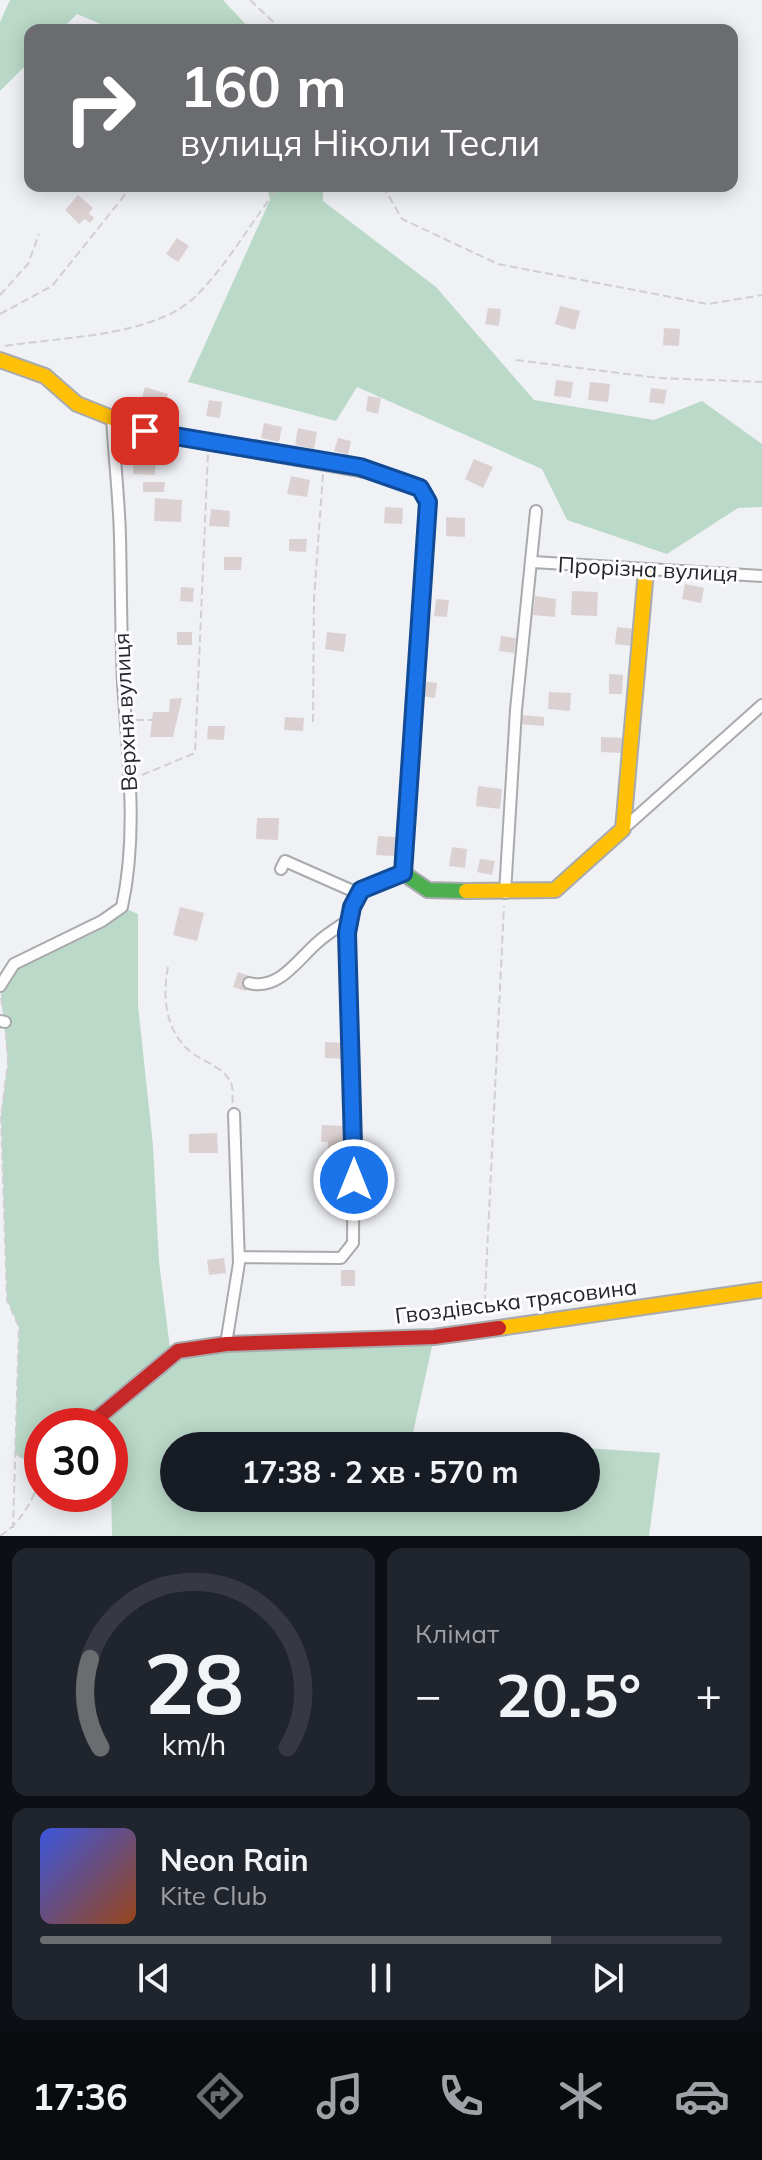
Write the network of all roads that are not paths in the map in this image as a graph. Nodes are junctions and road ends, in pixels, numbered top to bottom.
1 (0, 360) edge
2 (112, 416) junction
3 (536, 511) dead end
4 (533, 562) junction
5 (646, 571) junction
6 (762, 576) edge
7 (762, 705) edge
8 (623, 829) junction
9 (283, 865) dead end
10 (404, 874) junction
11 (361, 890) junction
12 (505, 893) junction
13 (350, 919) junction
14 (249, 983) dead end
15 (0, 987) edge
16 (234, 1114) road end
17 (239, 1257) junction
18 (762, 1290) edge
19 (226, 1344) junction
20 (110, 1408) edge

1 - 2 street
2 - 10 street
2 - 15 street, Верхня вулиця
3 - 4 street
4 - 5 street, Прорізна вулиця
4 - 12 street
5 - 6 street, Прорізна вулиця
5 - 8 street
7 - 8 street
8 - 12 street
9 - 11 street
10 - 11 street
10 - 12 street
11 - 13 street
13 - 14 street
13 - 17 street
16 - 17 street
17 - 19 street
18 - 19 street, Гвоздівська трясовина
19 - 20 street, Гвоздівська трясовина

